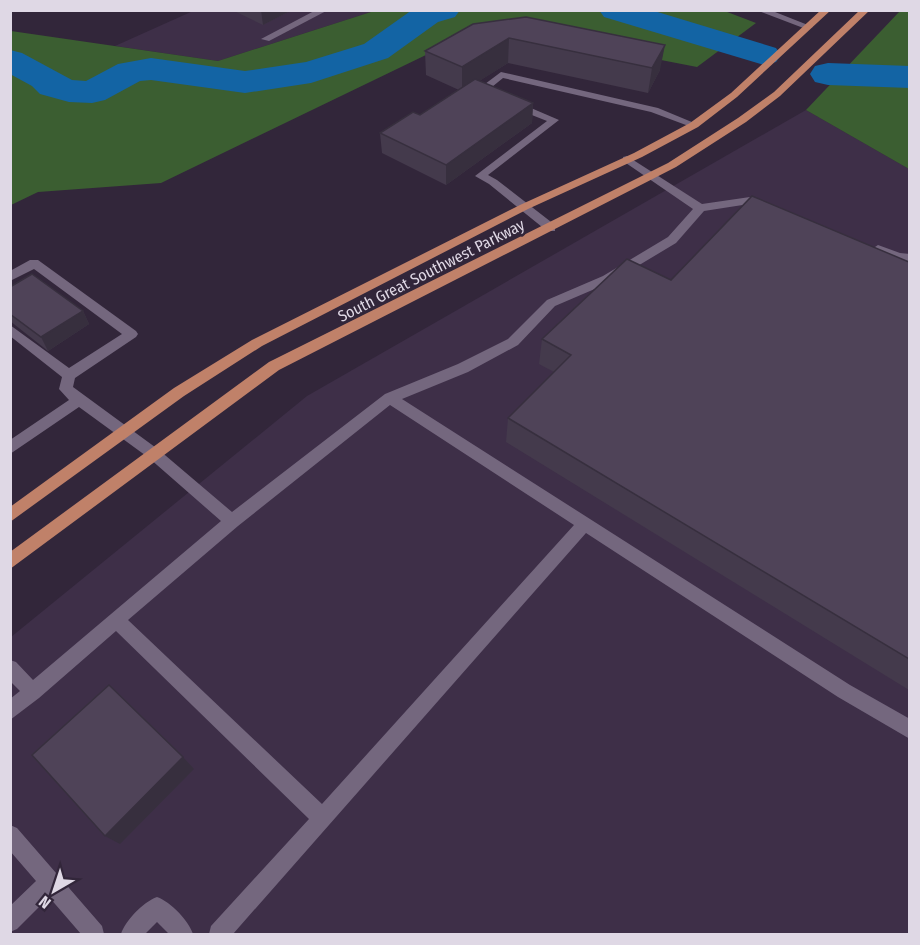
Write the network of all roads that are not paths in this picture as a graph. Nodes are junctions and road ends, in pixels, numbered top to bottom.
1 (324, 10) edge
2 (760, 10) edge
3 (827, 10) edge
4 (866, 10) edge
5 (809, 27) junction
6 (266, 39) dead end
7 (694, 125) junction
8 (627, 159) junction
9 (651, 175) junction
10 (524, 207) junction
11 (700, 208) junction
12 (782, 212) edge
13 (551, 228) junction
14 (866, 245) edge
15 (909, 258) edge
16 (10, 277) edge
17 (10, 330) edge
18 (69, 375) junction
19 (390, 398) junction
20 (79, 400) junction
21 (125, 432) junction
22 (10, 448) edge
23 (154, 454) junction
24 (10, 516) edge
25 (232, 520) junction
26 (584, 524) junction
27 (10, 562) edge
28 (116, 620) junction
29 (10, 668) edge
30 (33, 692) junction
31 (10, 711) edge
32 (909, 730) edge
33 (322, 818) junction
34 (13, 845) edge
35 (50, 881) junction
36 (10, 922) edge
37 (94, 934) edge
38 (131, 934) edge
39 (183, 934) edge
40 (219, 934) edge

1 - 6 lane
2 - 5 lane
3 - 5 main road, South Great Southwest Parkway
4 - 9 main road, South Great Southwest Parkway
5 - 7 main road, South Great Southwest Parkway
7 - 8 main road, South Great Southwest Parkway
7 - 10 lane
8 - 9 lane
8 - 10 main road, South Great Southwest Parkway
9 - 11 lane
9 - 13 main road, South Great Southwest Parkway
10 - 13 lane
10 - 21 main road, South Great Southwest Parkway
11 - 12 lane
11 - 19 lane
13 - 23 main road, South Great Southwest Parkway
14 - 15 lane
16 - 18 lane
17 - 18 lane
18 - 20 lane
19 - 25 lane
19 - 26 lane
20 - 21 lane
20 - 22 lane
21 - 23 lane
21 - 24 main road, South Great Southwest Parkway
23 - 25 lane
23 - 27 main road, South Great Southwest Parkway
25 - 28 lane
26 - 32 lane
26 - 33 lane
28 - 30 lane
28 - 33 lane
29 - 30 lane
30 - 31 lane
33 - 40 lane
34 - 35 lane
35 - 36 lane
35 - 37 lane
38 - 39 lane

